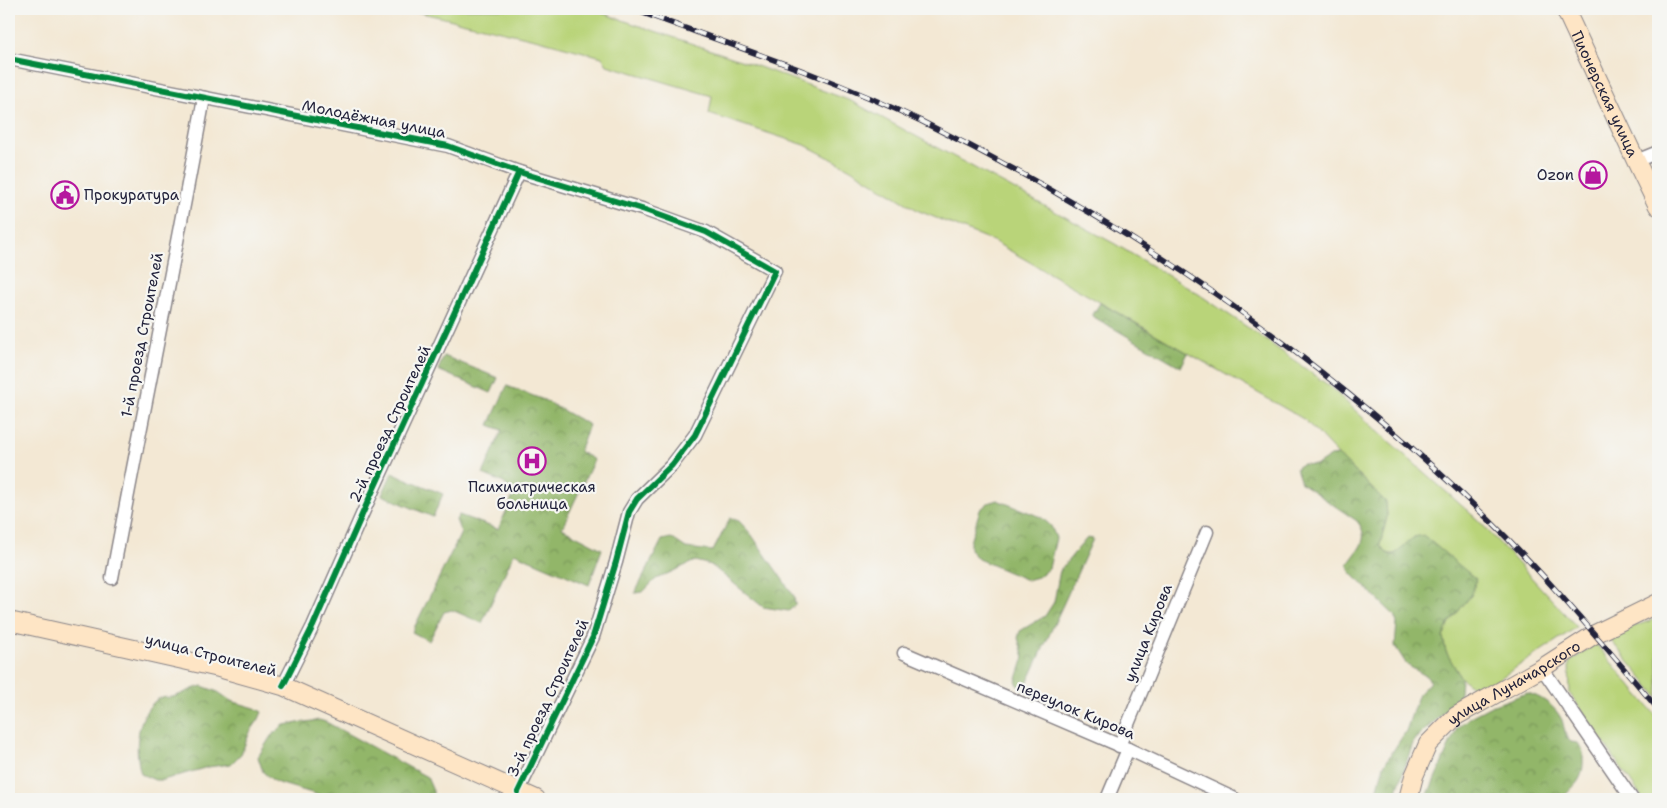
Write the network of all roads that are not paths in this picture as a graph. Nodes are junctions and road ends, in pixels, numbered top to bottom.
1 (1565, 9) edge
2 (9, 59) edge
3 (204, 98) junction
4 (1658, 152) edge
5 (1636, 161) junction
6 (519, 172) junction
7 (1658, 206) edge
8 (775, 271) joint
9 (1207, 532) dead end
10 (112, 578) dead end
11 (1658, 603) edge
12 (9, 621) edge
13 (904, 653) dead end
14 (1542, 668) junction
15 (284, 686) junction
16 (1124, 747) junction
17 (518, 792) junction
18 (536, 799) edge
19 (1108, 799) edge
20 (1235, 799) edge
21 (1408, 799) edge
22 (1632, 799) edge

1 - 5 main road, Пионерская улица
2 - 3 street, Молодёжная улица
3 - 6 street, Молодёжная улица
3 - 10 street, 1-й проезд Строителей
4 - 5 street
5 - 7 main road, Пионерская улица
6 - 8 street, Молодёжная улица
6 - 15 street, 2-й проезд Строителей
8 - 17 street, 3-й проезд Строителей
9 - 16 street, улица Кирова
11 - 14 main road, улица Луначарского
12 - 15 main road, улица Строителей
13 - 16 street, переулок Кирова
14 - 21 main road, улица Луначарского
14 - 22 street
15 - 17 main road, улица Строителей
16 - 19 street, улица Кирова
16 - 20 street, переулок Кирова
17 - 18 main road, улица Строителей

